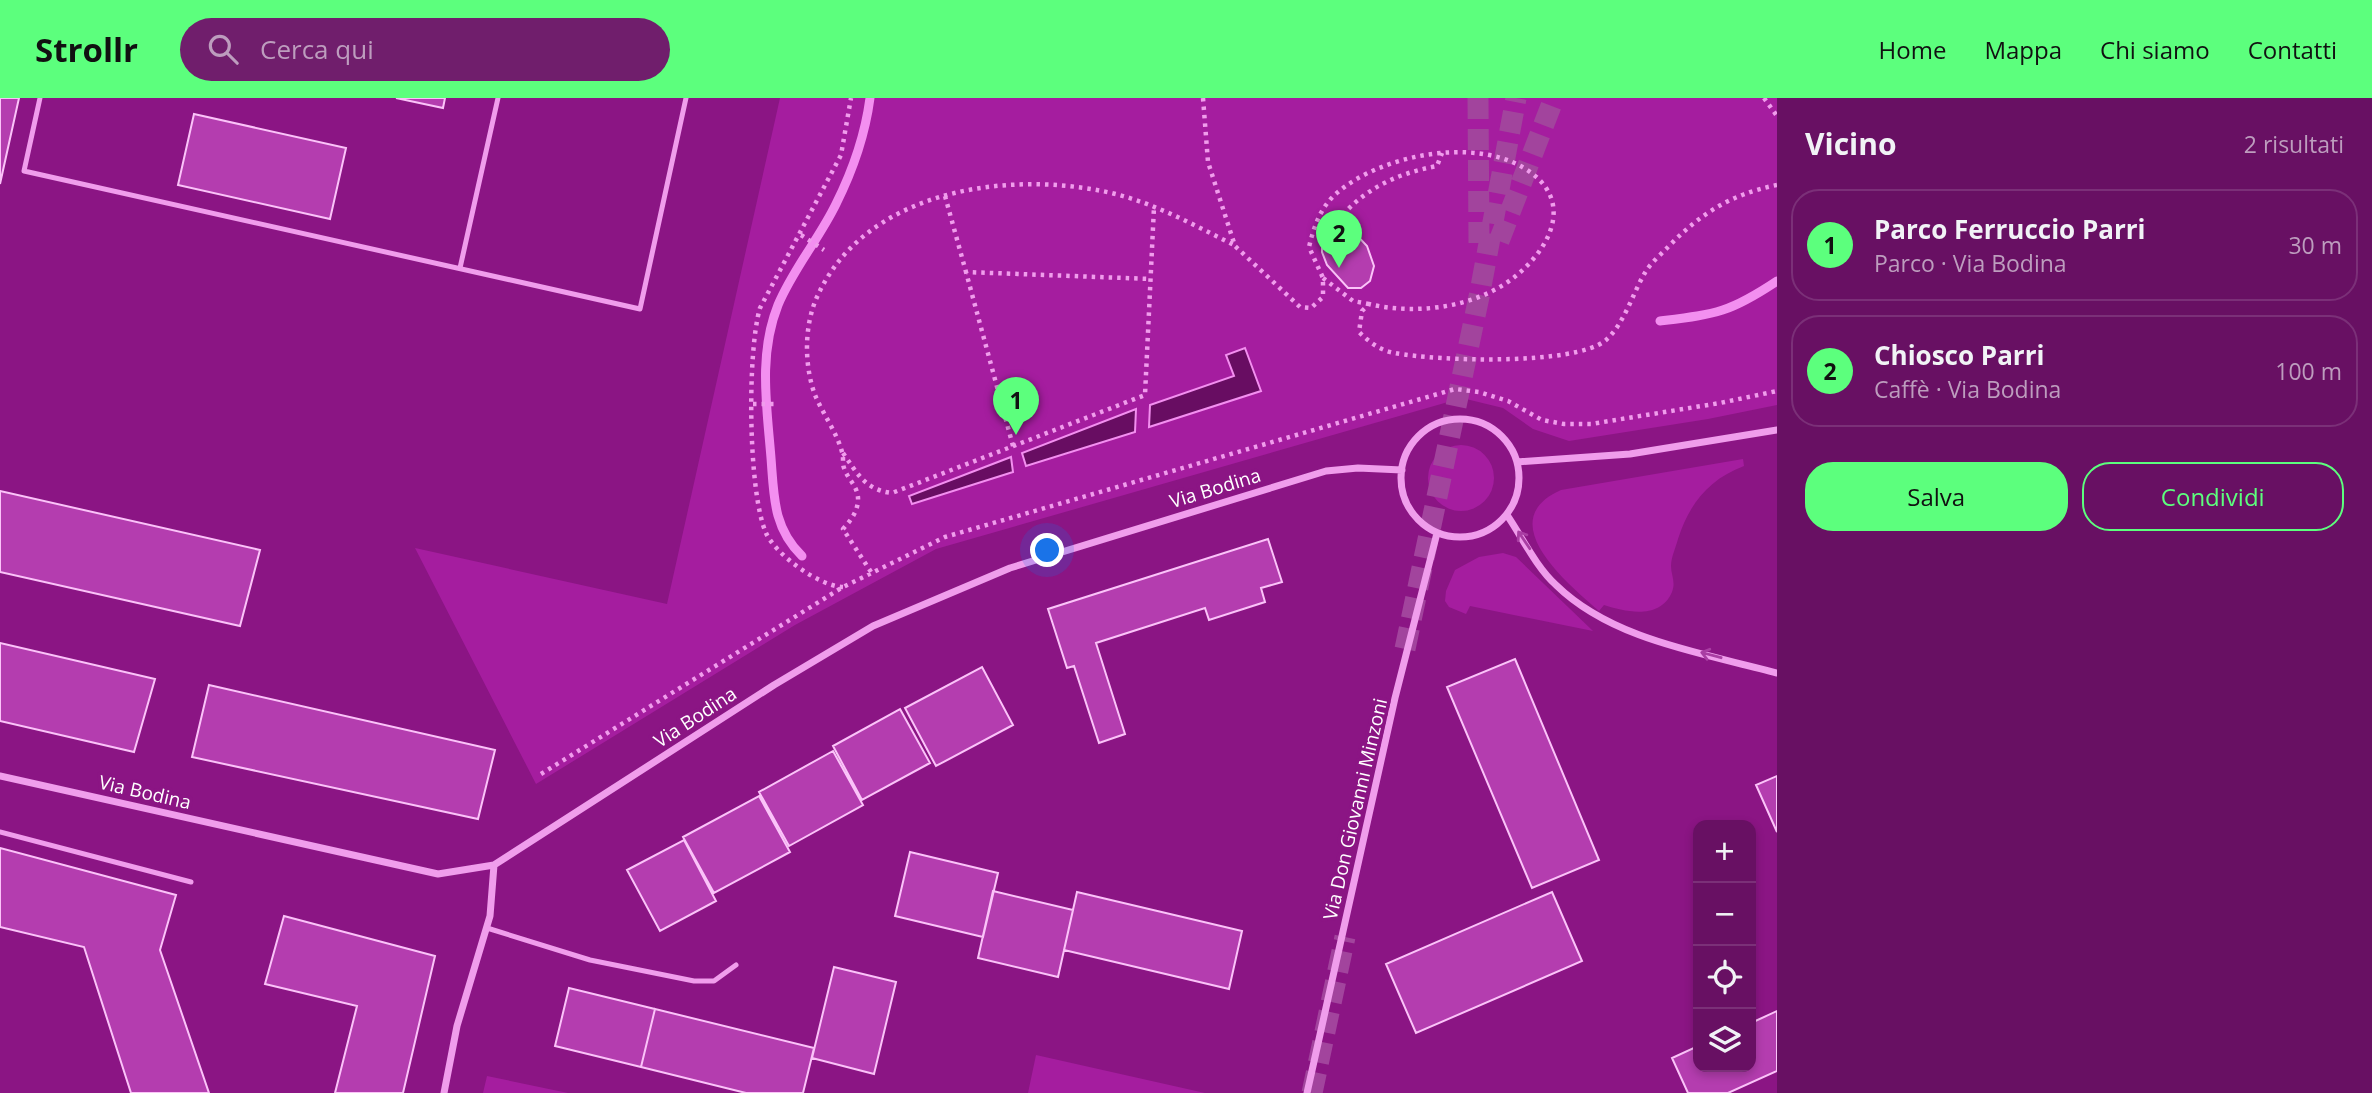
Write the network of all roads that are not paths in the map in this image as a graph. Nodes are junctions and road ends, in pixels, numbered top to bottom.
1 (40, 98) edge
2 (498, 98) edge
3 (686, 98) edge
4 (460, 268) junction
5 (1777, 430) edge
6 (1517, 462) junction
7 (1402, 470) junction
8 (1507, 515) junction
9 (1437, 533) junction
10 (1777, 673) edge
11 (0, 776) edge
12 (0, 832) edge
13 (494, 865) junction
14 (191, 882) dead end
15 (487, 928) junction
16 (736, 965) dead end
17 (444, 1093) edge
18 (1307, 1093) edge

1 - 4 lane
2 - 4 lane
3 - 4 lane
5 - 6 street
6 - 7 street
6 - 8 street
7 - 9 street
7 - 13 street, Via Bodina
8 - 9 street
10 -> 8 street
9 - 18 street, Via Don Giovanni Minzoni
11 - 13 street, Via Bodina
12 - 14 lane
13 - 15 street
15 - 16 lane
15 - 17 street

